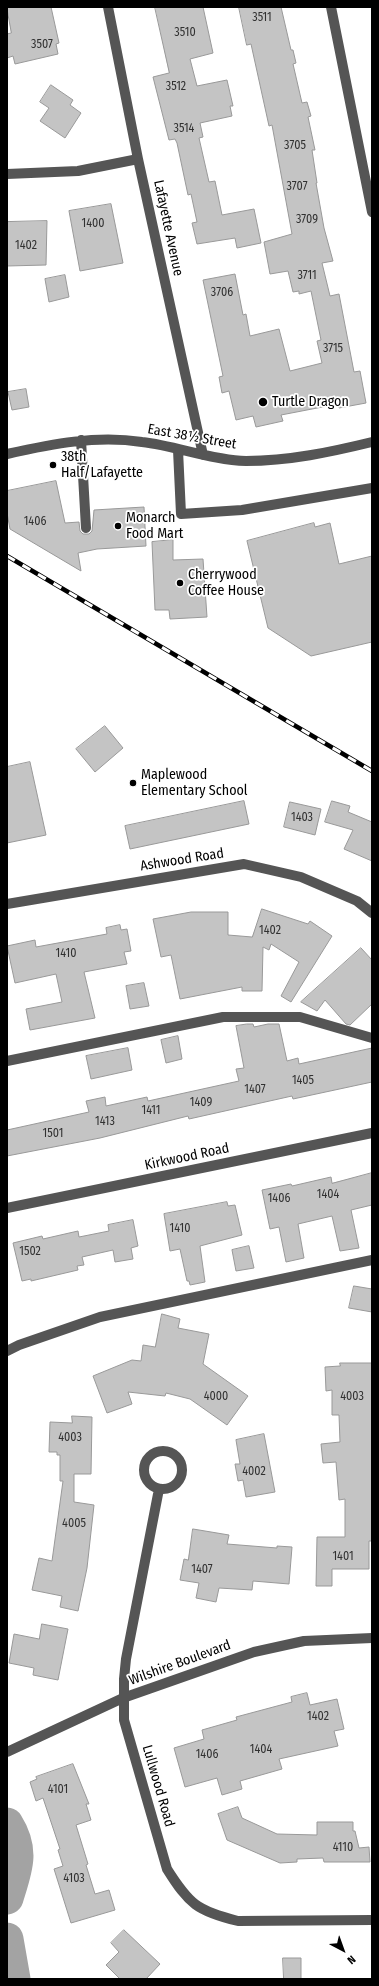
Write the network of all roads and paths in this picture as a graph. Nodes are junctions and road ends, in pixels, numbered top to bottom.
1 (108, 7) edge
2 (330, 7) edge
3 (138, 159) junction
4 (7, 174) edge
5 (372, 212) edge
6 (81, 440) junction
7 (372, 442) edge
8 (178, 450) junction
9 (7, 454) edge
10 (203, 455) junction
11 (372, 488) edge
12 (86, 528) dead end
13 (7, 904) edge
14 (372, 913) edge
15 (372, 1038) edge
16 (7, 1061) edge
17 (372, 1133) edge
18 (7, 1208) edge
19 (372, 1260) edge
20 (7, 1351) edge
21 (159, 1489) dead end
22 (372, 1638) edge
23 (124, 1698) junction
24 (7, 1752) edge
25 (372, 1920) edge

1 - 3 street, Lafayette Avenue
2 - 5 street
3 - 4 street
3 - 10 street, Lafayette Avenue
6 - 8 street, East 38½ Street
6 - 9 street, East 38½ Street
6 - 12 street
7 - 10 street, East 38½ Street
8 - 10 street, East 38½ Street
8 - 11 street
13 - 14 street, Ashwood Road
15 - 16 street
17 - 18 street, Kirkwood Road
19 - 20 street
21 - 23 street, Lullwood Road
22 - 23 street, Wilshire Boulevard
23 - 24 street, Wilshire Boulevard
23 - 25 street, Lullwood Road

